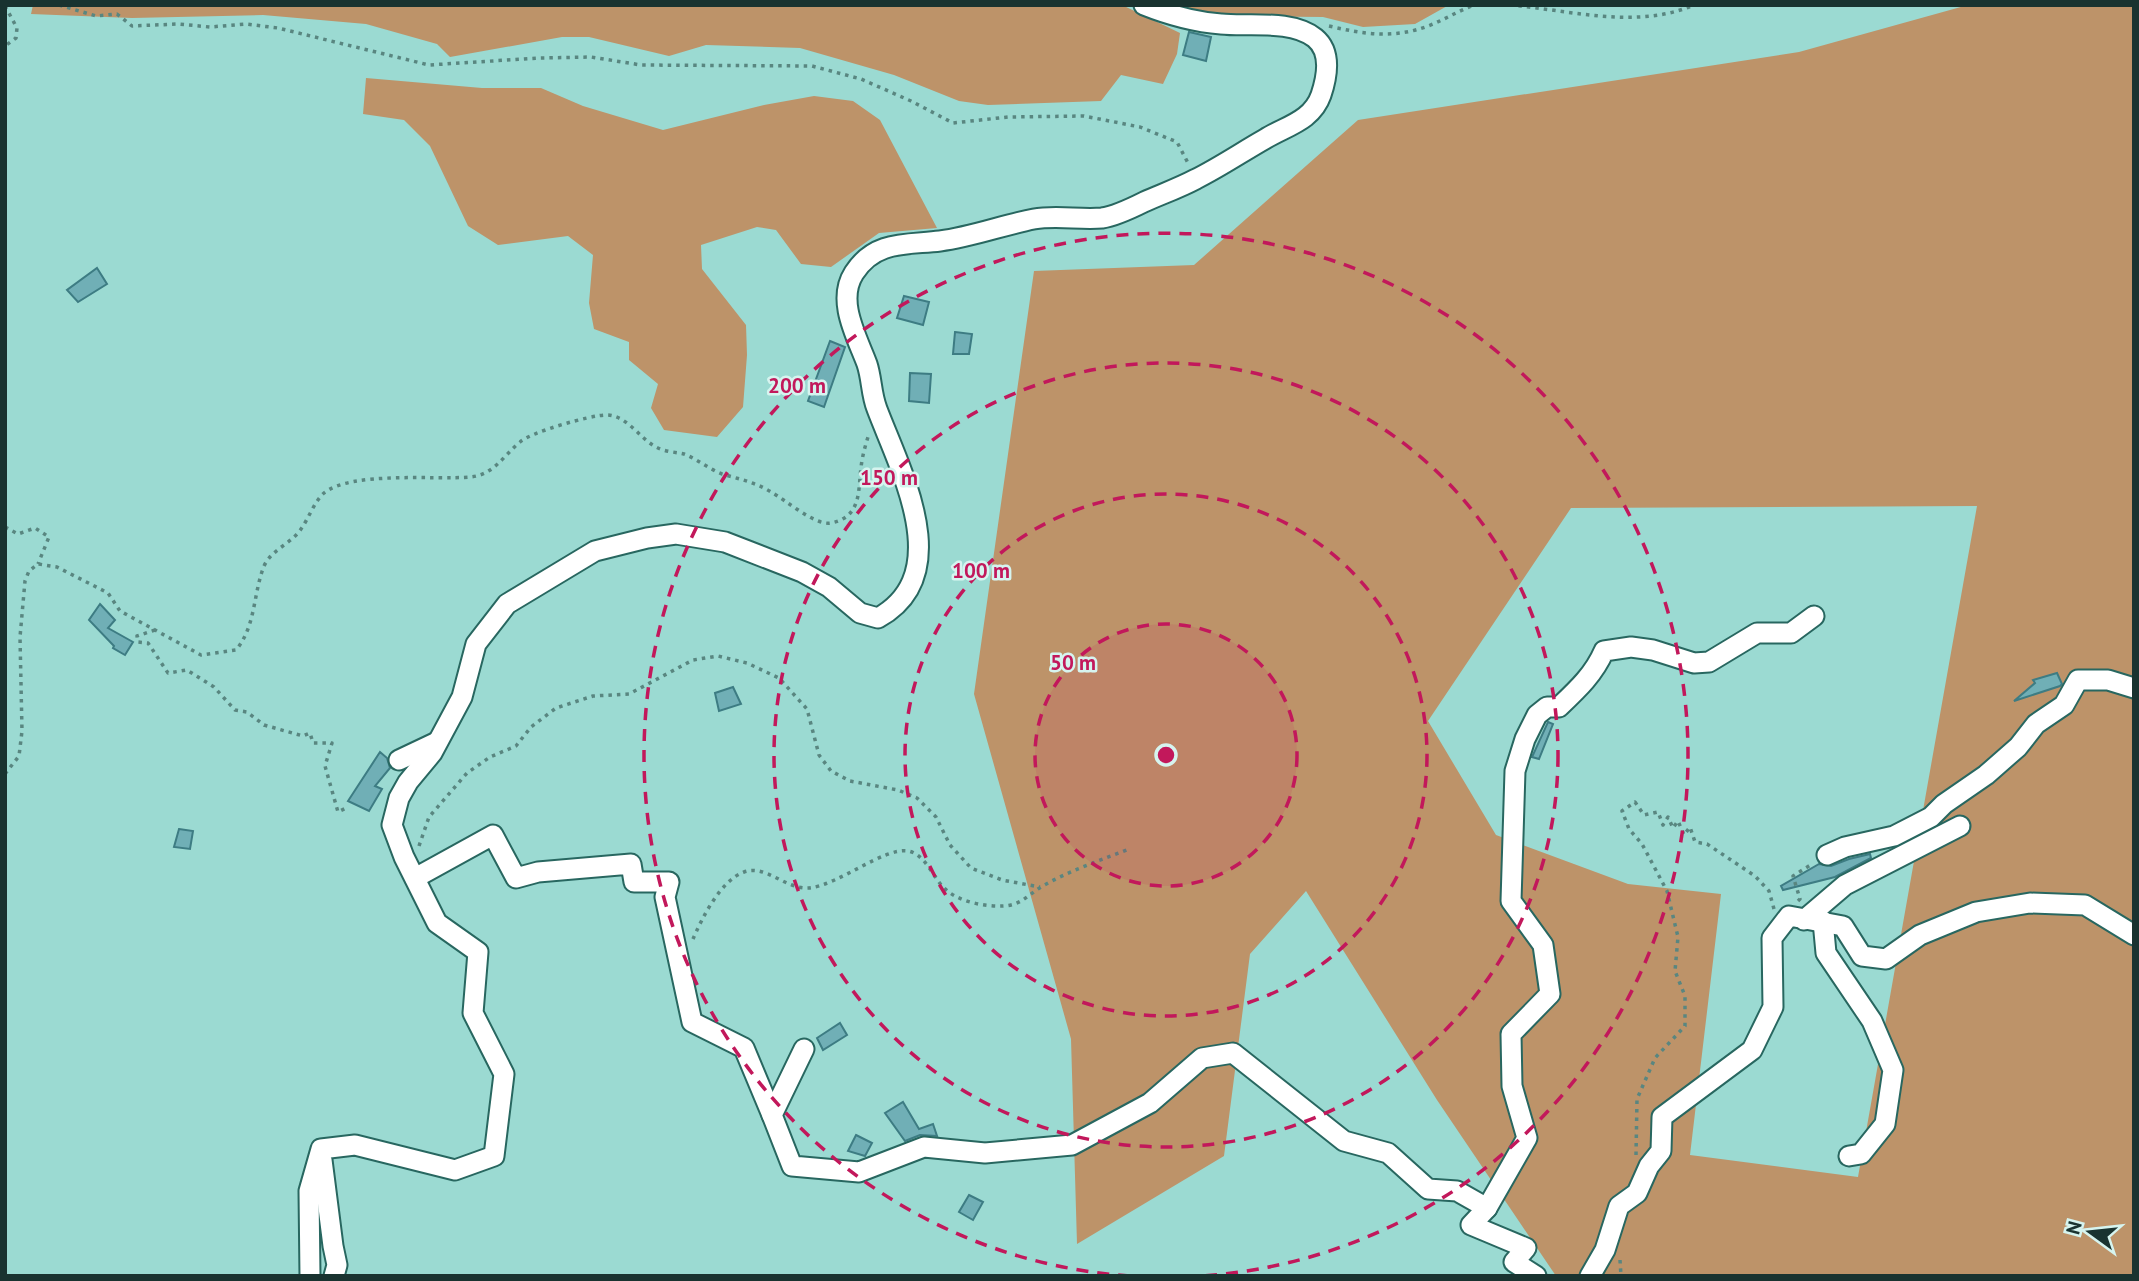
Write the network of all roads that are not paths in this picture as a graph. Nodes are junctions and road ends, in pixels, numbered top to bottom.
1 (1144, 5) edge
2 (1814, 616) dead end
3 (2134, 688) edge
4 (438, 742) junction
5 (399, 760) dead end
6 (1959, 826) dead end
7 (1827, 855) road end
8 (415, 878) junction
9 (1806, 919) junction
10 (2134, 934) edge
11 (804, 1049) dead end
12 (772, 1115) junction
13 (321, 1149) junction
14 (1849, 1156) dead end
15 (1488, 1208) junction
16 (310, 1276) edge
17 (334, 1276) edge
18 (1536, 1276) edge
19 (1590, 1276) edge

1 - 4 street
2 - 15 street
3 - 7 street
4 - 5 street
4 - 8 street
6 - 9 street
8 - 12 street
8 - 13 street
9 - 10 street
9 - 14 street
9 - 19 street
11 - 12 street
12 - 15 street
13 - 16 street
13 - 17 street
15 - 18 street

